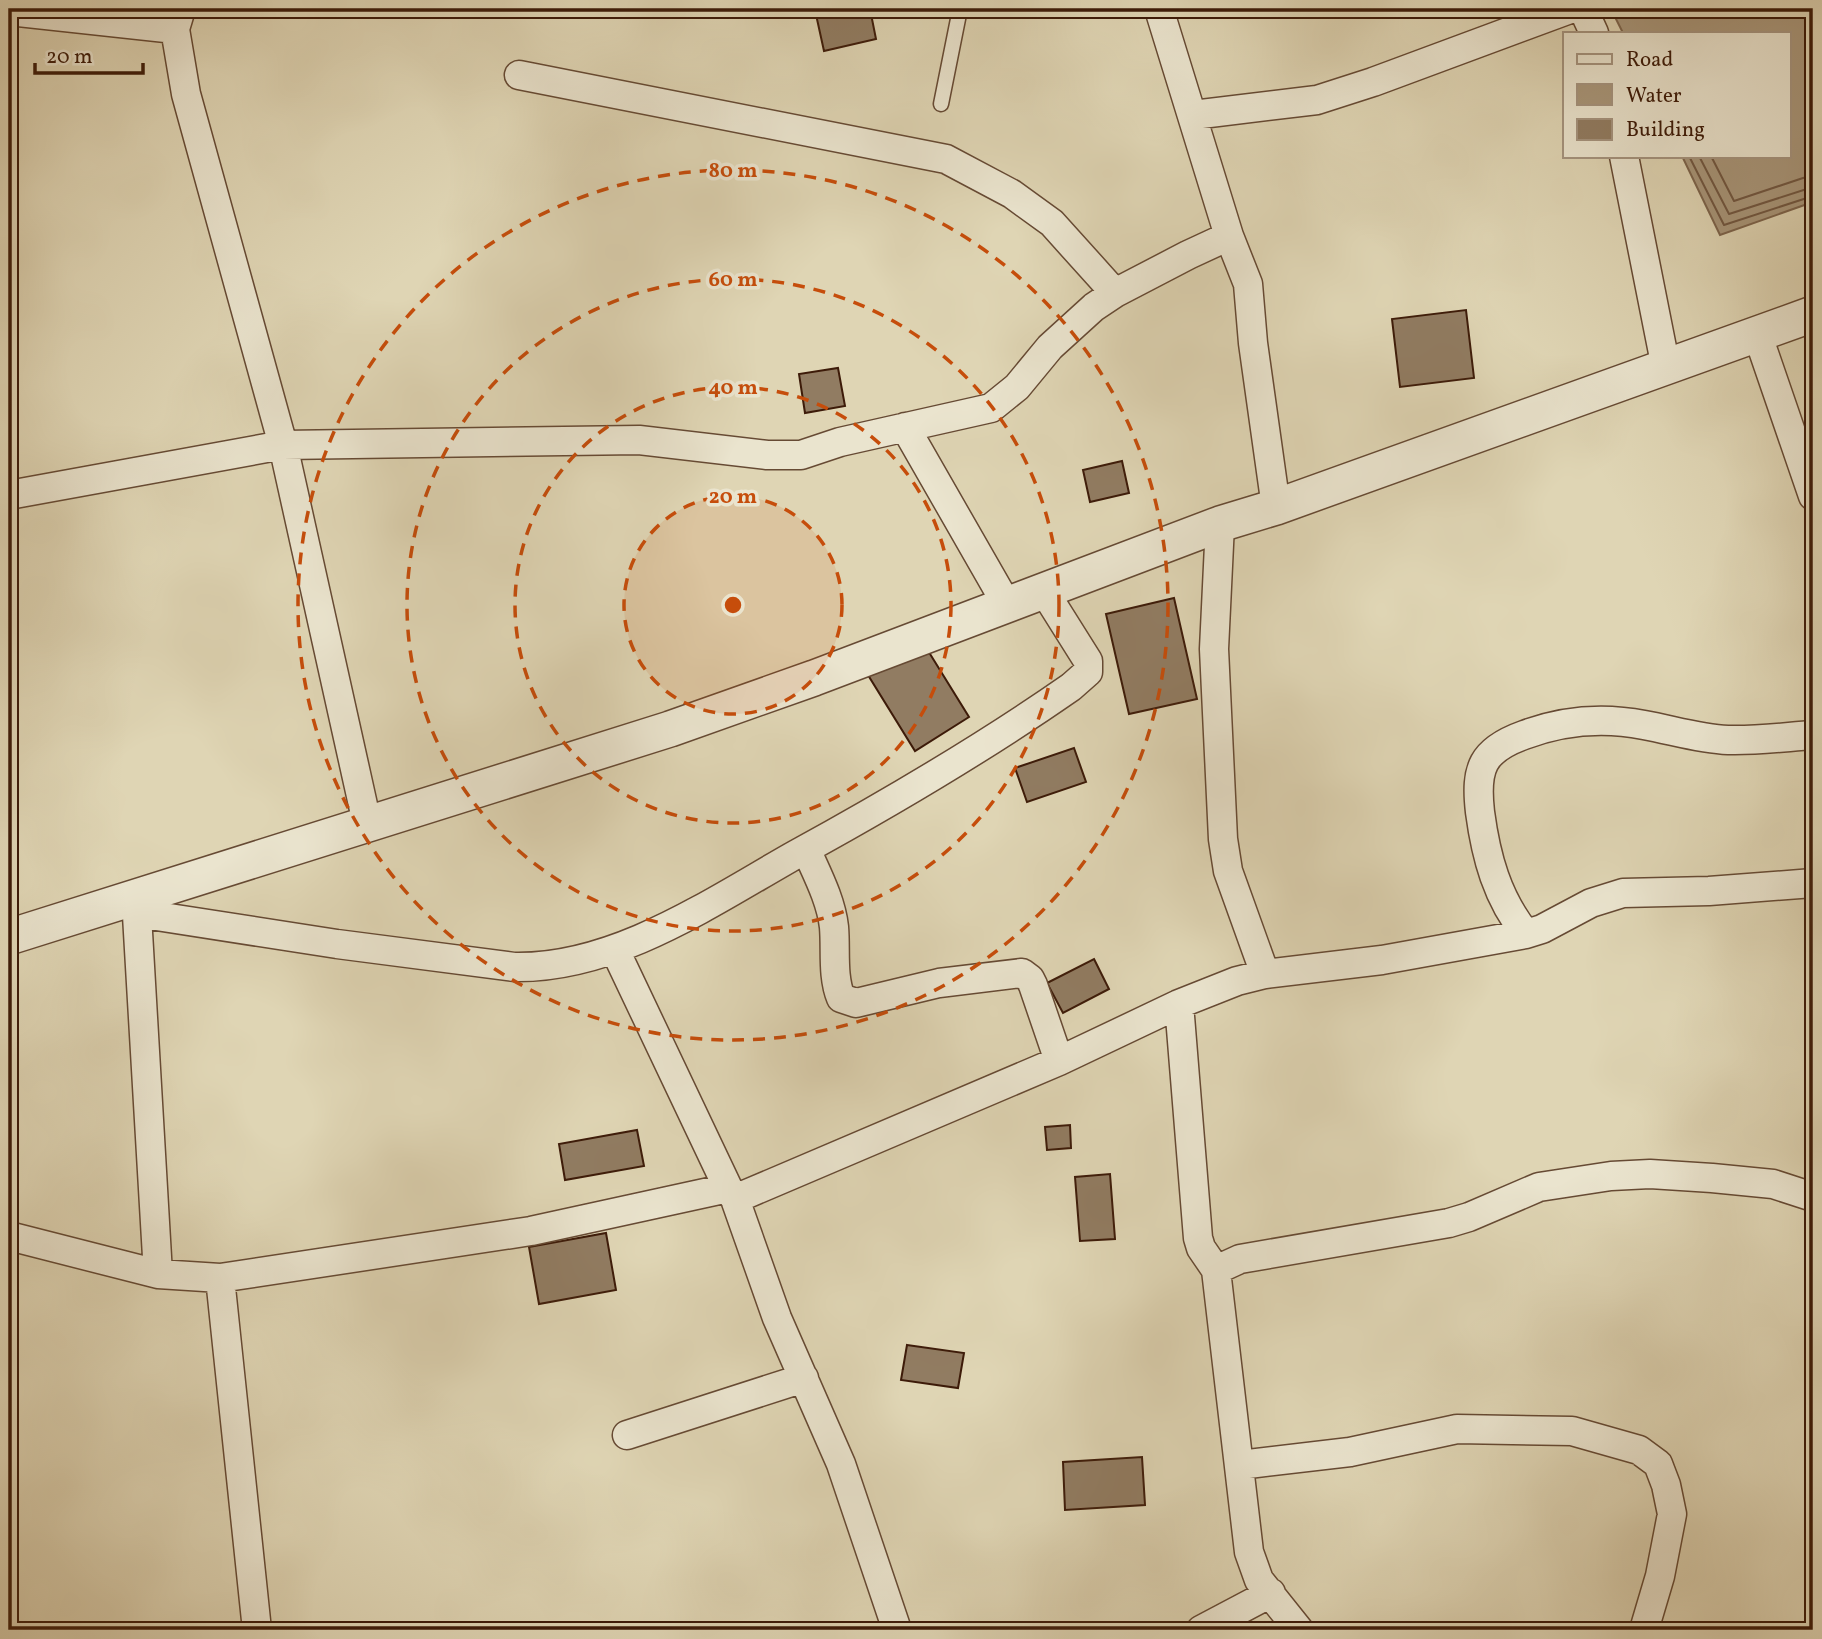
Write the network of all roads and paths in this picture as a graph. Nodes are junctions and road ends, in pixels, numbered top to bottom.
1 (960, 9) edge
2 (1159, 9) edge
3 (1570, 9) edge
4 (1583, 9) edge
5 (9, 11) edge
6 (178, 19) edge
7 (1594, 32) edge
8 (519, 75) dead end
9 (941, 104) dead end
10 (1193, 116) junction
11 (1624, 158) edge
12 (1229, 236) junction
13 (1115, 293) junction
14 (1813, 314) edge
15 (1757, 333) junction
16 (1666, 368) junction
17 (905, 427) junction
18 (284, 445) junction
19 (9, 495) edge
20 (1813, 496) edge
21 (1276, 507) junction
22 (1220, 524) junction
23 (1044, 591) junction
24 (1007, 605) junction
25 (1813, 735) edge
26 (368, 823) junction
27 (806, 849) junction
28 (1813, 883) edge
29 (137, 906) junction
30 (1526, 934) junction
31 (9, 937) edge
32 (615, 950) junction
33 (1265, 974) junction
34 (1179, 1004) junction
35 (1059, 1060) junction
36 (731, 1193) junction
37 (1813, 1197) edge
38 (9, 1236) edge
39 (1216, 1270) junction
40 (158, 1274) junction
41 (220, 1278) junction
42 (804, 1378) junction
43 (627, 1435) dead end
44 (1240, 1465) junction
45 (1271, 1593) junction
46 (257, 1630) edge
47 (897, 1630) edge
48 (1201, 1630) edge
49 (1299, 1630) edge
50 (1644, 1630) edge

1 - 9 lane
2 - 10 street
3 - 10 street
4 - 7 street
5 - 6 street
6 - 18 street
8 - 13 street
10 - 12 street
11 - 16 street
12 - 13 street
12 - 21 street
13 - 17 street
14 - 15 street
15 - 16 street
15 - 20 street
16 - 21 street
17 - 18 street
17 - 24 street
18 - 19 street
18 - 26 street
21 - 22 street
22 - 23 street
22 - 33 street
23 - 24 street
23 - 27 street
24 - 26 street
25 - 30 street
26 - 29 street
27 - 32 street
27 - 35 street
28 - 30 street
29 - 31 street
29 - 32 street
29 - 40 street
30 - 33 street
32 - 36 street
33 - 34 street
34 - 35 street
34 - 39 street
35 - 36 street
36 - 41 street
36 - 42 street
37 - 39 street
38 - 40 street
39 - 44 street
40 - 41 street
41 - 46 street
42 - 43 street
42 - 47 street
44 - 45 street
44 - 50 street
45 - 48 street
45 - 49 street

